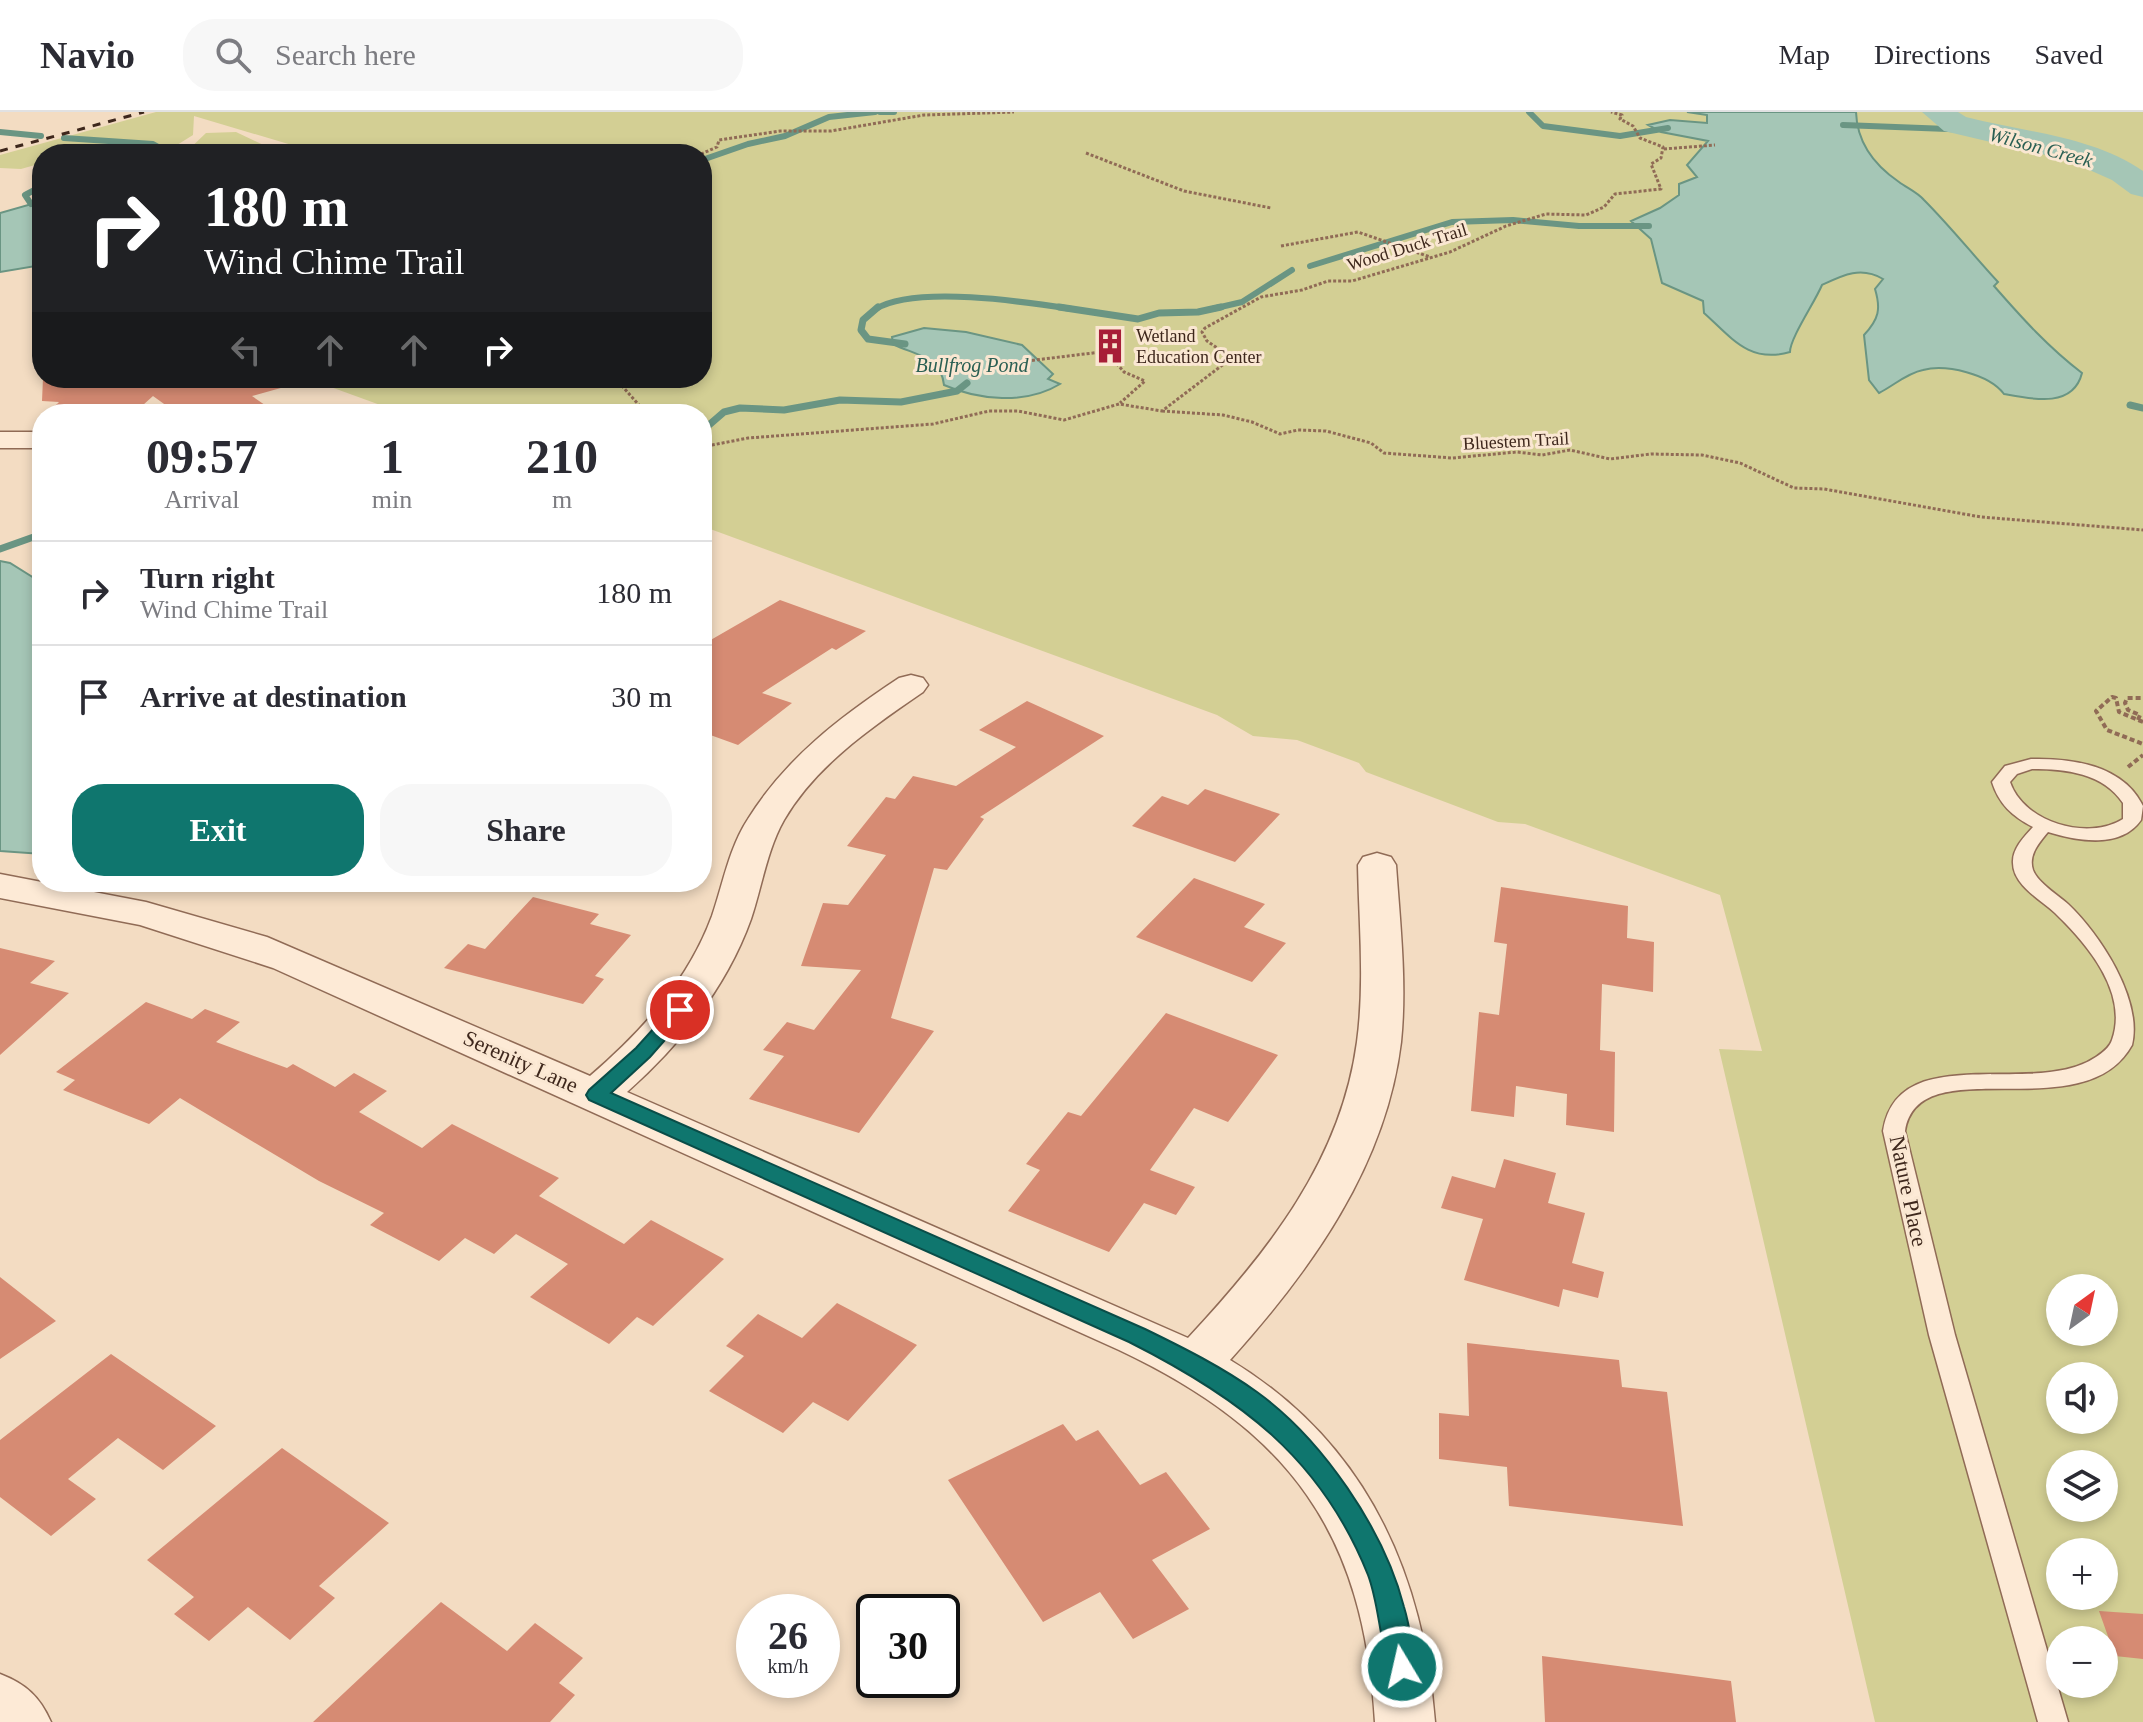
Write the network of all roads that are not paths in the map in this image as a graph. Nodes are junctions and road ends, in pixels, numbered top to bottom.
1 (0, 440) edge
2 (32, 440) edge
3 (911, 685) dead end
4 (2044, 825) junction
5 (1377, 865) dead end
6 (0, 886) edge
7 (32, 888) edge
8 (125, 893) edge
9 (596, 1095) junction
10 (1195, 1364) junction
11 (0, 1702) edge
12 (21, 1722) edge
13 (1405, 1722) edge
14 (2053, 1722) edge

1 - 2 street
3 - 9 street
4 - 4 lane
4 - 14 lane, Nature Place
5 - 10 street
6 - 7 street, Serenity Lane
8 - 9 street, Serenity Lane
9 - 10 street, Serenity Lane
10 - 13 street, Serenity Lane
11 - 12 street

